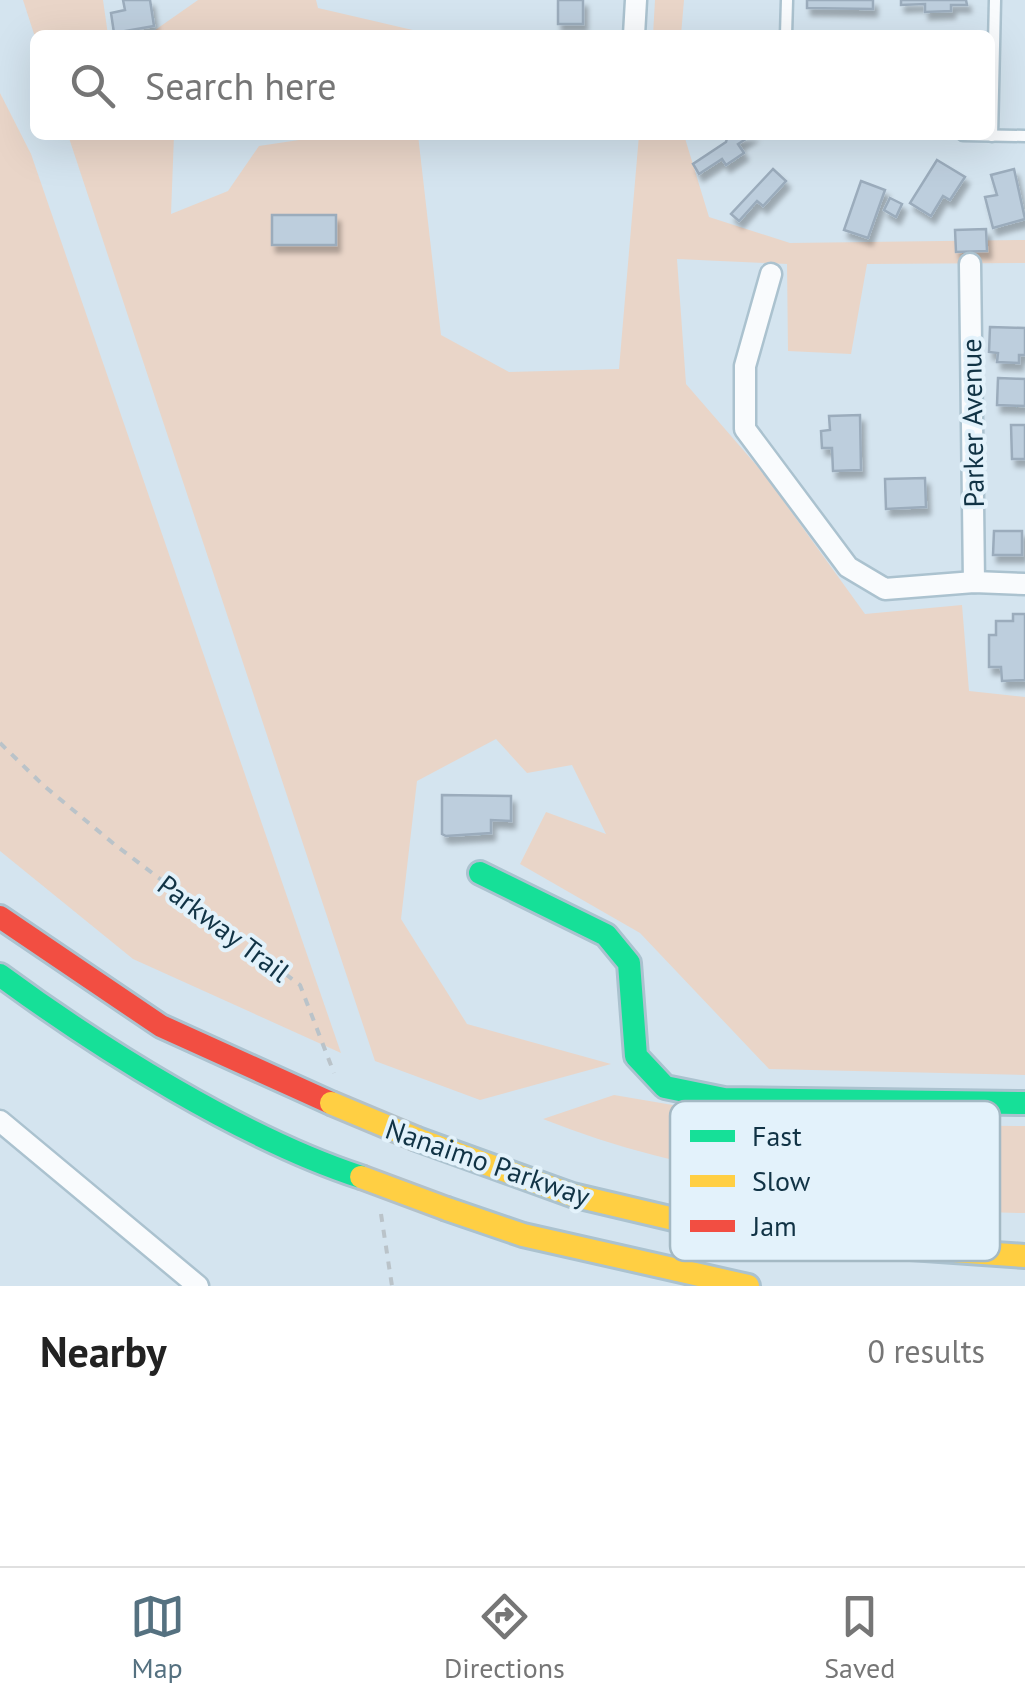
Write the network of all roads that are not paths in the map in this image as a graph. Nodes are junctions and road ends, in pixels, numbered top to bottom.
1 (636, 0) edge
2 (788, 0) edge
3 (995, 0) edge
4 (634, 30) edge
5 (786, 30) edge
6 (994, 30) edge
7 (995, 136) edge
8 (1025, 136) edge
9 (970, 264) dead end
10 (771, 274) dead end
11 (974, 582) junction
12 (1025, 584) edge
13 (480, 873) dead end
14 (0, 917) edge
15 (0, 975) edge
16 (905, 1101) edge
17 (1000, 1103) edge
18 (1025, 1103) edge
19 (0, 1121) edge
20 (670, 1218) edge
21 (1000, 1254) edge
22 (1025, 1256) edge
23 (876, 1261) edge
24 (1025, 1276) edge
25 (198, 1286) edge
26 (748, 1286) edge

1 - 4 street
2 - 5 lane
3 - 6 lane
7 - 8 lane
9 - 11 street, Parker Avenue
10 - 11 street
11 - 12 street
13 - 16 main road
14 - 20 main road, Nanaimo Parkway, bridge
15 - 26 main road, Nanaimo Parkway, bridge
17 - 18 main road
19 - 25 street
21 - 22 main road, Nanaimo Parkway
23 - 24 main road

